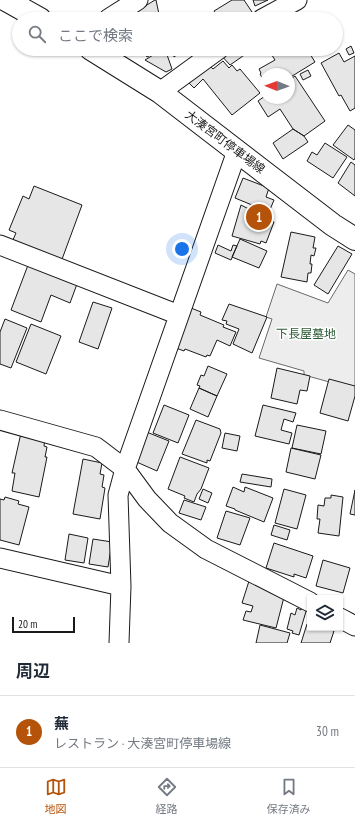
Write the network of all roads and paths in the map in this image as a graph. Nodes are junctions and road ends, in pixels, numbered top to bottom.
1 (6, 0) edge
2 (138, 0) edge
3 (297, 0) edge
4 (27, 12) edge
5 (119, 12) edge
6 (275, 12) edge
7 (102, 56) edge
8 (209, 56) edge
9 (160, 92) junction
10 (237, 151) junction
11 (355, 239) edge
12 (0, 244) edge
13 (179, 315) junction
14 (0, 420) edge
15 (125, 469) junction
16 (0, 558) edge
17 (121, 586) junction
18 (307, 600) edge
19 (343, 620) edge
20 (355, 626) edge
21 (119, 643) edge

1 - 4 main road
2 - 5 street
3 - 6 street
7 - 9 main road, 大湊宮町停車場線
8 - 9 street
9 - 10 main road, 大湊宮町停車場線
10 - 11 main road, 大湊宮町停車場線
10 - 13 street
12 - 13 street
13 - 15 street
14 - 15 street
15 - 17 street
15 - 18 street
16 - 17 street
17 - 21 street
19 - 20 street

